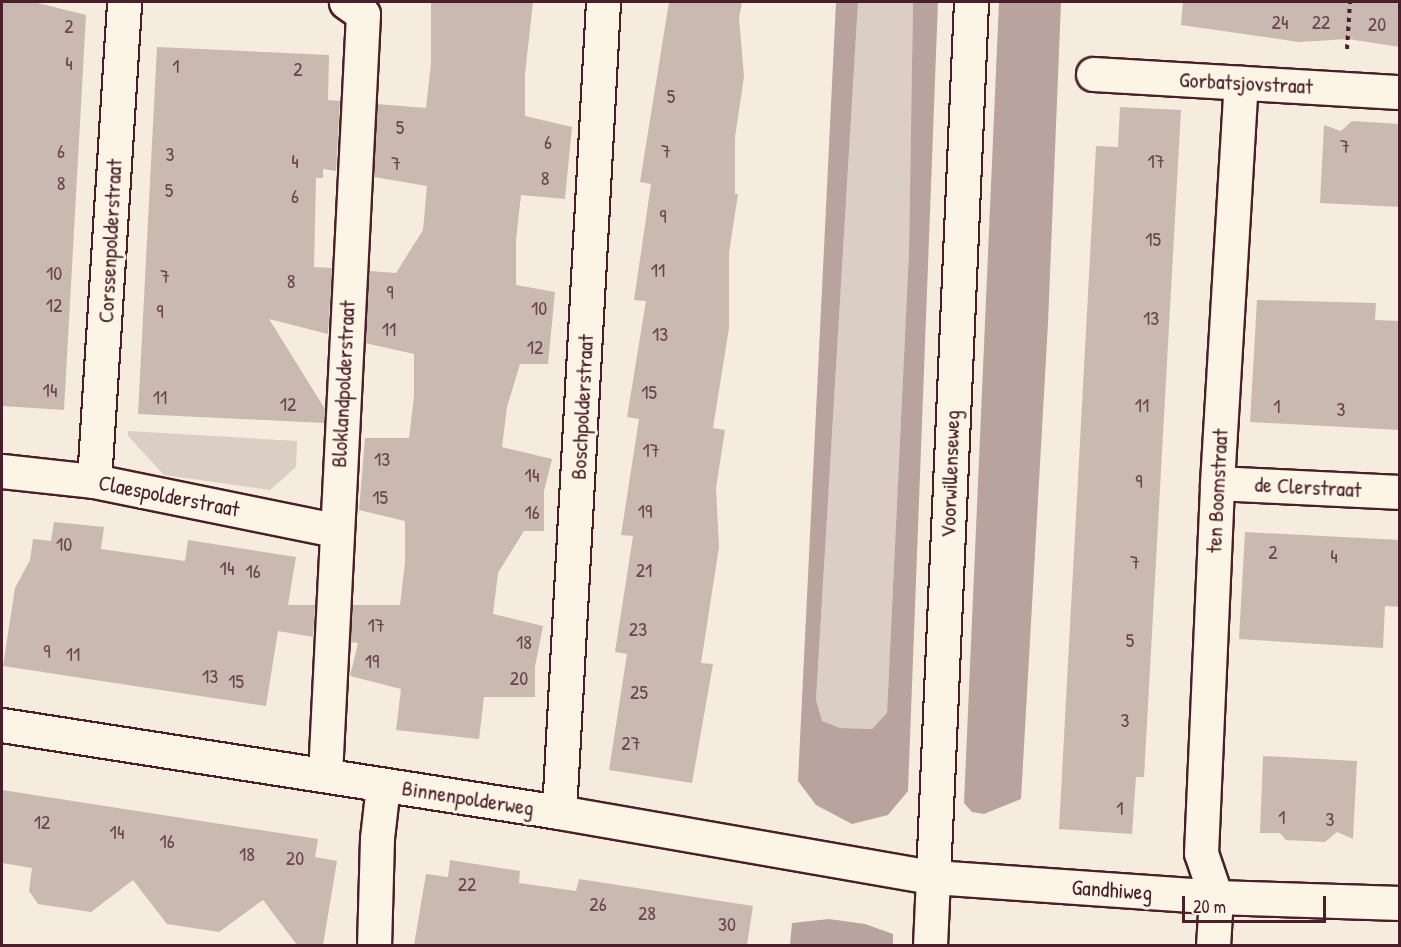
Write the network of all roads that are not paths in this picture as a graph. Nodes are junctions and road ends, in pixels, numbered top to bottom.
1 (124, 2) edge
2 (346, 2) edge
3 (603, 2) edge
4 (971, 2) edge
5 (1093, 74) dead end
6 (1241, 82) junction
7 (1400, 92) edge
8 (2, 471) edge
9 (94, 481) junction
10 (1217, 483) junction
11 (1400, 492) edge
12 (335, 530) junction
13 (2, 725) edge
14 (325, 775) junction
15 (383, 785) junction
16 (559, 812) junction
17 (933, 878) junction
18 (1216, 897) junction
19 (1400, 903) edge
20 (374, 945) edge
21 (930, 945) edge
22 (1213, 945) edge

1 - 9 street, Corssenpolderstraat
2 - 12 street, Bloklandpolderstraat
3 - 16 street, Boschpolderstraat
4 - 17 street, Voorwillenseweg
5 - 6 street, Gorbatsjovstraat
6 - 7 street, Gorbatsjovstraat
6 - 10 street, ten Boomstraat
8 - 9 street, Claespolderstraat
9 - 12 street, Claespolderstraat
10 - 11 street, de Clerstraat
10 - 18 street, ten Boomstraat
12 - 14 street, Bloklandpolderstraat
13 - 14 street, Binnenpolderweg
14 - 15 street, Binnenpolderweg
15 - 16 street, Binnenpolderweg
15 - 20 street
16 - 17 street, Binnenpolderweg
17 - 18 street, Gandhiweg
17 - 21 street, Voorwillenseweg
18 - 19 street, Gandhiweg
18 - 22 street

